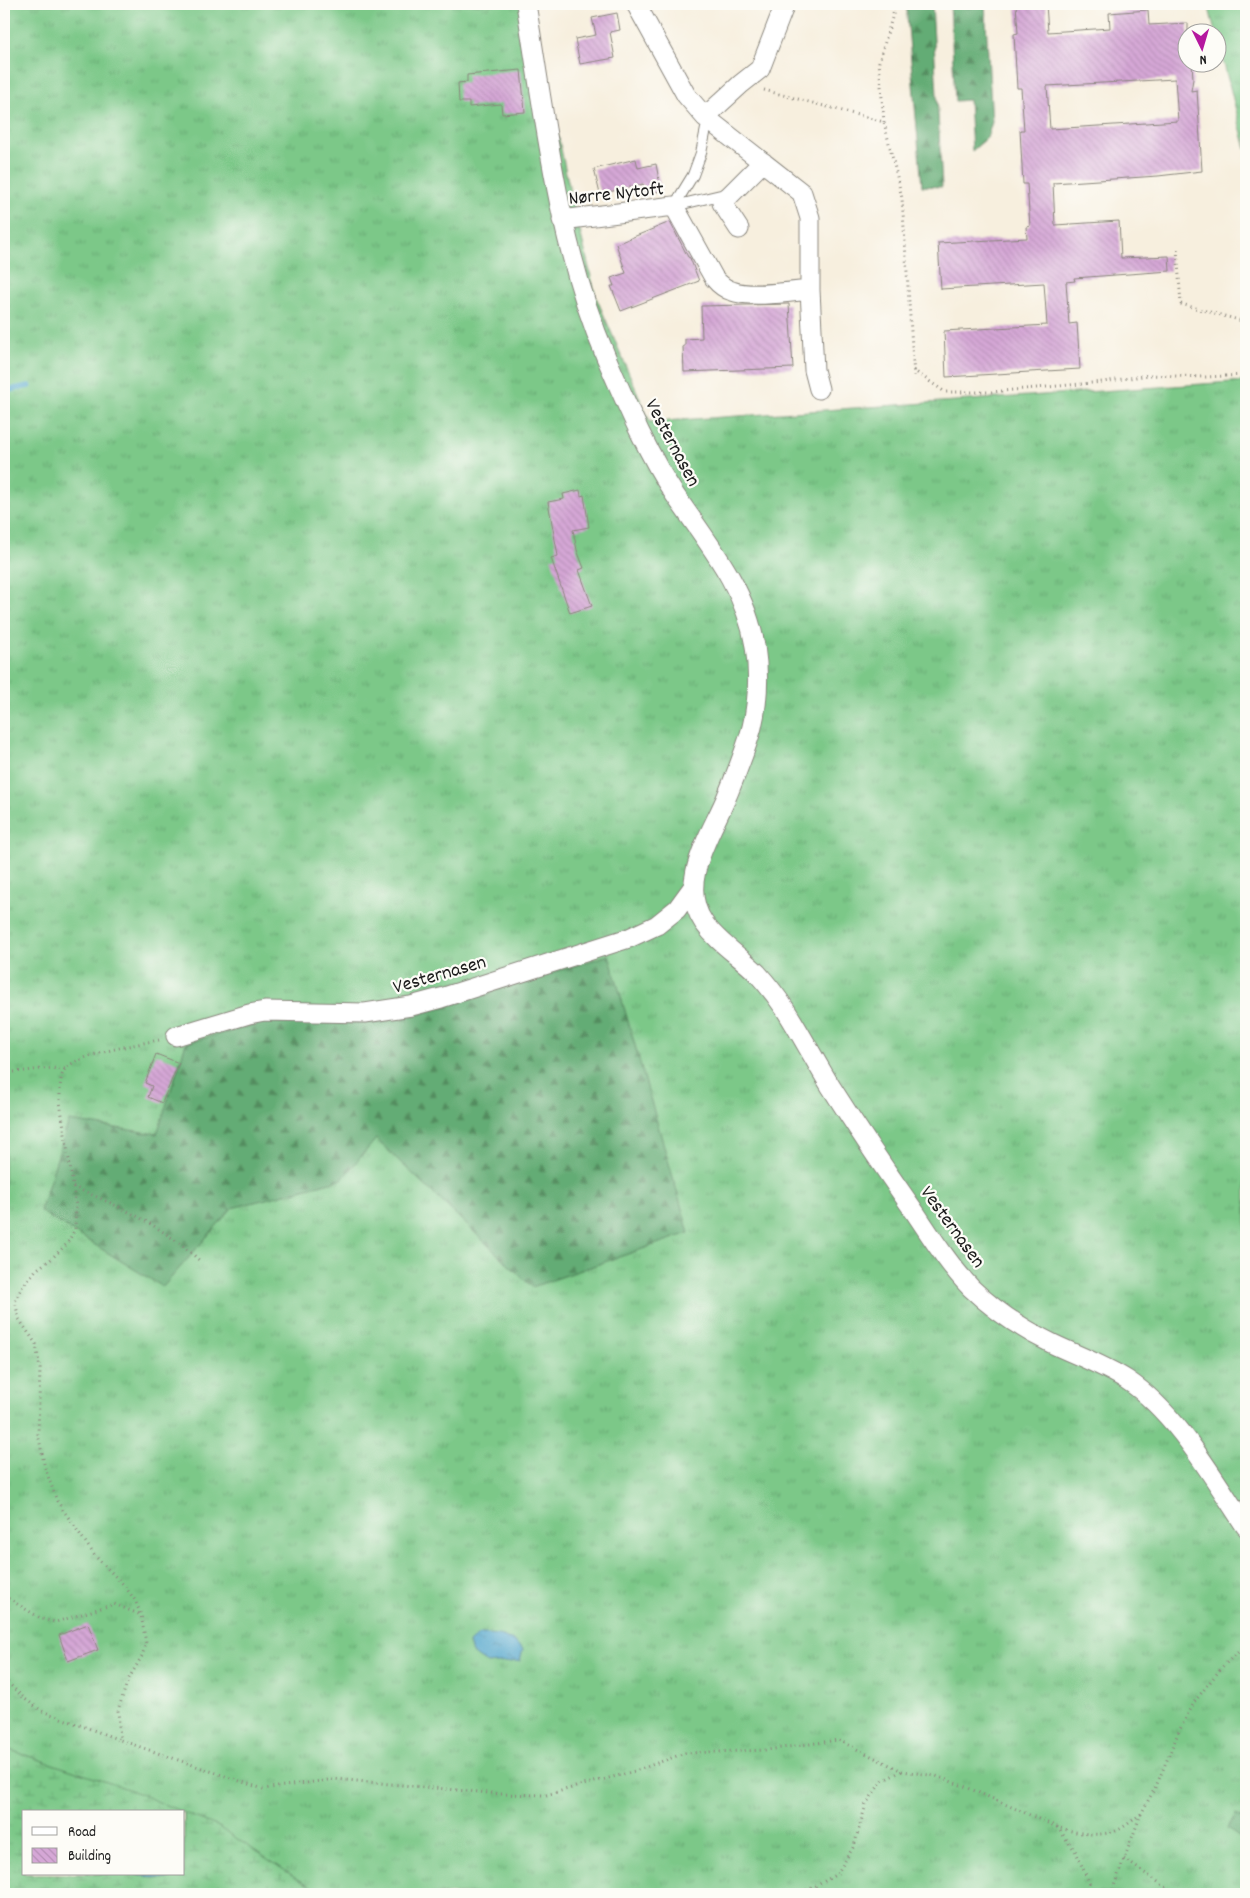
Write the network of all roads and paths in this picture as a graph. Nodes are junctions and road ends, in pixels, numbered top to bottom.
1 (526, 4) edge
2 (636, 4) edge
3 (785, 4) edge
4 (896, 4) edge
5 (1241, 4) edge
6 (1246, 20) edge
7 (741, 84) junction
8 (706, 118) junction
9 (884, 122) junction
10 (763, 162) junction
11 (733, 192) junction
12 (674, 206) junction
13 (562, 220) junction
14 (739, 229) dead end
15 (1177, 249) dead end
16 (810, 290) junction
17 (1246, 322) edge
18 (913, 370) junction
19 (1246, 375) edge
20 (914, 376) dead end
21 (819, 389) dead end
22 (693, 887) junction
23 (176, 1036) joint
24 (65, 1069) junction
25 (4, 1072) edge
26 (72, 1186) junction
27 (201, 1262) dead end
28 (1246, 1528) edge
29 (4, 1596) edge
30 (141, 1615) junction
31 (1246, 1645) edge
32 (4, 1679) edge
33 (120, 1740) junction
34 (902, 1770) junction
35 (1141, 1814) junction
36 (1057, 1827) junction
37 (1124, 1859) junction
38 (798, 1894) edge
39 (1094, 1894) edge
40 (1111, 1894) edge
41 (1176, 1894) edge

1 - 13 street, Vesternasen
2 - 8 street
3 - 7 street
4 - 9 path
5 - 6 path
7 - 8 street
7 - 9 path
8 - 10 street
8 - 12 lane
9 - 18 path
10 - 11 street
10 - 16 street
11 - 12 lane
11 - 14 street
12 - 13 street, Nørre Nytoft
12 - 16 street, Nørre Nytoft
13 - 22 street, Vesternasen
15 - 17 path
16 - 21 street
18 - 19 path
18 - 20 path
22 - 23 street, Vesternasen
22 - 28 street, Vesternasen
23 - 24 path
24 - 25 path
24 - 26 path
26 - 27 path
26 - 30 path
29 - 30 path
30 - 33 path
31 - 35 path
32 - 33 path
33 - 34 path
34 - 36 path
34 - 38 path
35 - 36 path
35 - 37 path
36 - 39 path
37 - 40 path
37 - 41 path

